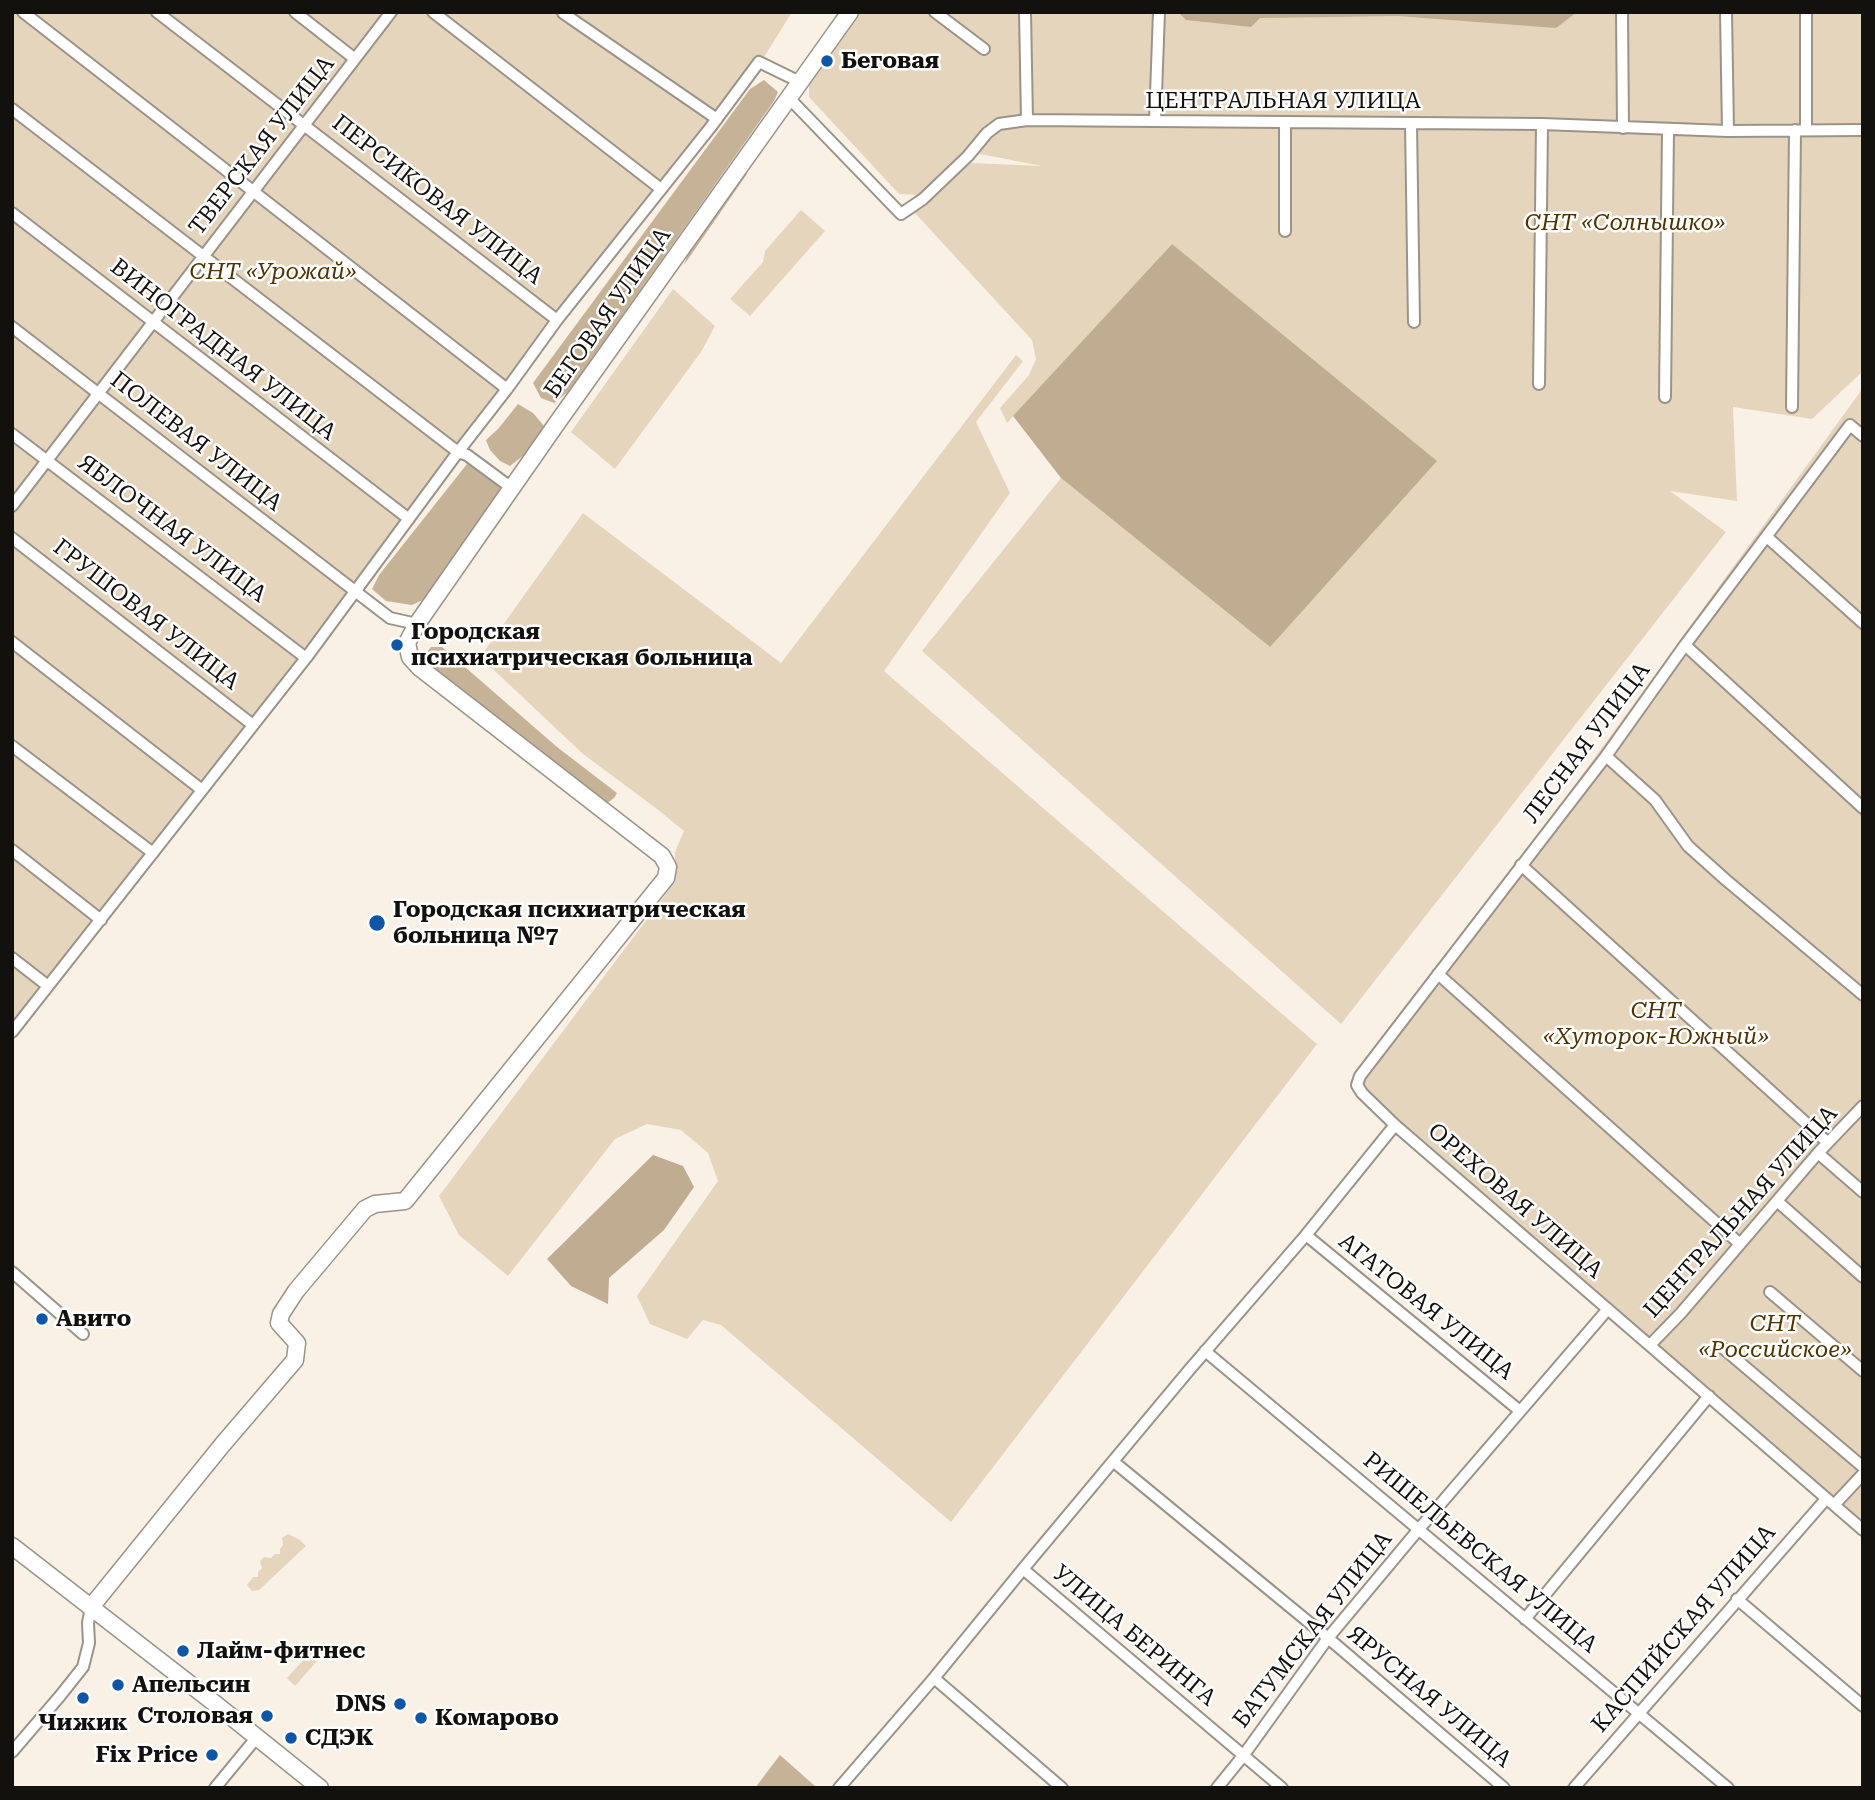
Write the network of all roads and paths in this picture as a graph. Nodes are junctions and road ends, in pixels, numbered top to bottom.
1 (23, 12) edge
2 (157, 12) edge
3 (295, 12) edge
4 (391, 12) edge
5 (433, 12) edge
6 (850, 12) edge
7 (935, 12) edge
8 (1025, 12) edge
9 (1159, 12) edge
10 (1622, 12) edge
11 (1726, 12) edge
12 (1806, 12) edge
13 (563, 13) edge
14 (984, 49) dead end
15 (355, 59) junction
16 (800, 82) junction
17 (789, 98) junction
18 (12, 109) edge
19 (717, 119) junction
20 (1027, 120) junction
21 (1155, 121) junction
22 (1285, 122) junction
23 (1411, 123) junction
24 (305, 124) junction
25 (1542, 124) junction
26 (1623, 128) junction
27 (1668, 130) junction
28 (1800, 130) junction
29 (1863, 130) edge
30 (1728, 131) junction
31 (662, 189) junction
32 (253, 192) junction
33 (12, 213) edge
34 (1285, 231) dead end
35 (202, 257) junction
36 (557, 320) junction
37 (1415, 321) dead end
38 (152, 322) junction
39 (12, 327) edge
40 (1539, 384) dead end
41 (507, 389) junction
42 (98, 394) junction
43 (1665, 397) dead end
44 (1792, 407) dead end
45 (12, 434) edge
46 (1863, 436) edge
47 (458, 452) junction
48 (47, 460) junction
49 (513, 489) junction
50 (12, 506) edge
51 (409, 519) junction
52 (1767, 537) junction
53 (12, 538) edge
54 (355, 591) junction
55 (1863, 623) edge
56 (417, 624) junction
57 (12, 642) edge
58 (1685, 645) junction
59 (306, 658) junction
60 (253, 725) junction
61 (12, 746) edge
62 (1606, 755) junction
63 (202, 790) junction
64 (1863, 808) edge
65 (12, 850) edge
66 (153, 853) junction
67 (1521, 865) junction
68 (101, 920) junction
69 (12, 958) edge
70 (1438, 974) junction
71 (48, 986) junction
72 (1863, 995) edge
73 (12, 1032) edge
74 (1357, 1085) joint
75 (1863, 1106) edge
76 (1395, 1125) junction
77 (1827, 1142) junction
78 (1818, 1153) junction
79 (1863, 1192) edge
80 (1777, 1201) junction
81 (1306, 1235) junction
82 (1740, 1244) junction
83 (12, 1272) edge
84 (1863, 1277) edge
85 (1770, 1292) dead end
86 (1608, 1309) junction
87 (83, 1334) dead end
88 (1650, 1345) junction
89 (1724, 1349) dead end
90 (1205, 1351) junction
91 (1863, 1371) edge
92 (1709, 1396) junction
93 (1520, 1411) junction
94 (1114, 1462) junction
95 (1863, 1467) edge
96 (1863, 1474) edge
97 (1830, 1502) junction
98 (1419, 1529) junction
99 (1863, 1530) edge
100 (12, 1546) edge
101 (1023, 1569) junction
102 (1737, 1600) junction
103 (91, 1607) junction
104 (1525, 1619) junction
105 (1328, 1638) junction
106 (934, 1678) junction
107 (1863, 1706) edge
108 (1638, 1714) junction
109 (257, 1737) junction
110 (12, 1752) edge
111 (1243, 1756) junction
112 (215, 1788) edge
113 (320, 1788) edge
114 (839, 1788) edge
115 (1062, 1788) edge
116 (1217, 1788) edge
117 (1282, 1788) edge
118 (1504, 1788) edge
119 (1574, 1788) edge
120 (1728, 1788) edge

1 - 32 street
2 - 24 street, ПЕРСИКОВАЯ УЛИЦА
3 - 15 street
4 - 15 street, ТВЕРСКАЯ УЛИЦА
5 - 31 street
6 - 16 street, БЕГОВАЯ УЛИЦА
7 - 14 street
8 - 20 street
9 - 21 street
10 - 26 street
11 - 30 street
12 - 28 street
13 - 19 street
15 - 24 street, ТВЕРСКАЯ УЛИЦА
16 - 17 street, БЕГОВАЯ УЛИЦА
16 - 19 street
17 - 20 street, ЦЕНТРАЛЬНАЯ УЛИЦА
17 - 49 street, БЕГОВАЯ УЛИЦА
18 - 35 street
19 - 31 street
20 - 21 street, ЦЕНТРАЛЬНАЯ УЛИЦА
21 - 22 street, ЦЕНТРАЛЬНАЯ УЛИЦА
22 - 23 street, ЦЕНТРАЛЬНАЯ УЛИЦА
22 - 34 street
23 - 25 street, ЦЕНТРАЛЬНАЯ УЛИЦА
23 - 37 street
24 - 32 street, ТВЕРСКАЯ УЛИЦА
24 - 36 street, ПЕРСИКОВАЯ УЛИЦА
25 - 26 street, ЦЕНТРАЛЬНАЯ УЛИЦА
25 - 40 street
26 - 27 street, ЦЕНТРАЛЬНАЯ УЛИЦА
27 - 30 street, ЦЕНТРАЛЬНАЯ УЛИЦА
27 - 43 street
28 - 29 street, ЦЕНТРАЛЬНАЯ УЛИЦА
28 - 30 street, ЦЕНТРАЛЬНАЯ УЛИЦА
28 - 44 street
31 - 36 street
32 - 35 street, ТВЕРСКАЯ УЛИЦА
32 - 41 street
33 - 38 street, ВИНОГРАДНАЯ УЛИЦА
35 - 38 street, ТВЕРСКАЯ УЛИЦА
35 - 47 street
36 - 41 street
38 - 42 street, ТВЕРСКАЯ УЛИЦА
38 - 51 street, ВИНОГРАДНАЯ УЛИЦА
39 - 42 street, ПОЛЕВАЯ УЛИЦА
41 - 47 street
42 - 48 street, ТВЕРСКАЯ УЛИЦА
42 - 54 street, ПОЛЕВАЯ УЛИЦА
45 - 48 street, ЯБЛОЧНАЯ УЛИЦА
46 - 52 street, ЛЕСНАЯ УЛИЦА
47 - 49 street
47 - 51 street
48 - 50 street, ТВЕРСКАЯ УЛИЦА
48 - 59 street, ЯБЛОЧНАЯ УЛИЦА
49 - 56 street, БЕГОВАЯ УЛИЦА
51 - 54 street
52 - 55 street
52 - 58 street, ЛЕСНАЯ УЛИЦА
53 - 60 street, ГРУШОВАЯ УЛИЦА
54 - 56 street, ПОЛЕВАЯ УЛИЦА
54 - 59 street
56 - 103 street, БЕГОВАЯ УЛИЦА
57 - 63 street
58 - 62 street, ЛЕСНАЯ УЛИЦА
58 - 64 street
59 - 60 street
60 - 63 street
61 - 66 street
62 - 67 street, ЛЕСНАЯ УЛИЦА
62 - 72 street
63 - 66 street
65 - 68 street
66 - 68 street
67 - 70 street, ЛЕСНАЯ УЛИЦА
67 - 77 street
68 - 71 street
69 - 71 street
70 - 74 street, ЛЕСНАЯ УЛИЦА
70 - 82 street
71 - 73 street
74 - 76 street, ОРЕХОВАЯ УЛИЦА
75 - 77 street, ЦЕНТРАЛЬНАЯ УЛИЦА
76 - 81 street
76 - 86 street, ОРЕХОВАЯ УЛИЦА
77 - 78 street, ЦЕНТРАЛЬНАЯ УЛИЦА
78 - 79 street
78 - 80 street, ЦЕНТРАЛЬНАЯ УЛИЦА
80 - 82 street, ЦЕНТРАЛЬНАЯ УЛИЦА
80 - 84 street
81 - 90 street
81 - 93 street, АГАТОВАЯ УЛИЦА
82 - 88 street, ЦЕНТРАЛЬНАЯ УЛИЦА
83 - 87 street
85 - 91 street
86 - 88 street, ОРЕХОВАЯ УЛИЦА
86 - 93 street, БАТУМСКАЯ УЛИЦА
88 - 92 street, ОРЕХОВАЯ УЛИЦА
89 - 95 street
90 - 94 street
90 - 98 street, РИШЕЛЬЕВСКАЯ УЛИЦА
92 - 97 street, ОРЕХОВАЯ УЛИЦА
92 - 104 street
93 - 98 street, БАТУМСКАЯ УЛИЦА
94 - 101 street
94 - 105 street, ЯРУСНАЯ УЛИЦА
96 - 97 street, КАСПИЙСКАЯ УЛИЦА
97 - 99 street, ОРЕХОВАЯ УЛИЦА
97 - 102 street, КАСПИЙСКАЯ УЛИЦА
98 - 104 street, РИШЕЛЬЕВСКАЯ УЛИЦА
98 - 105 street, БАТУМСКАЯ УЛИЦА
100 - 103 street
101 - 106 street
101 - 111 street, УЛИЦА БЕРИНГА
102 - 107 street
102 - 108 street, КАСПИЙСКАЯ УЛИЦА
103 - 109 street
103 - 110 street
104 - 108 street, РИШЕЛЬЕВСКАЯ УЛИЦА
105 - 111 street, БАТУМСКАЯ УЛИЦА
105 - 118 street, ЯРУСНАЯ УЛИЦА
106 - 114 street
106 - 115 street
108 - 119 street, КАСПИЙСКАЯ УЛИЦА
108 - 120 street, РИШЕЛЬЕВСКАЯ УЛИЦА
109 - 112 street
109 - 113 street
111 - 116 street, БАТУМСКАЯ УЛИЦА
111 - 117 street, УЛИЦА БЕРИНГА

